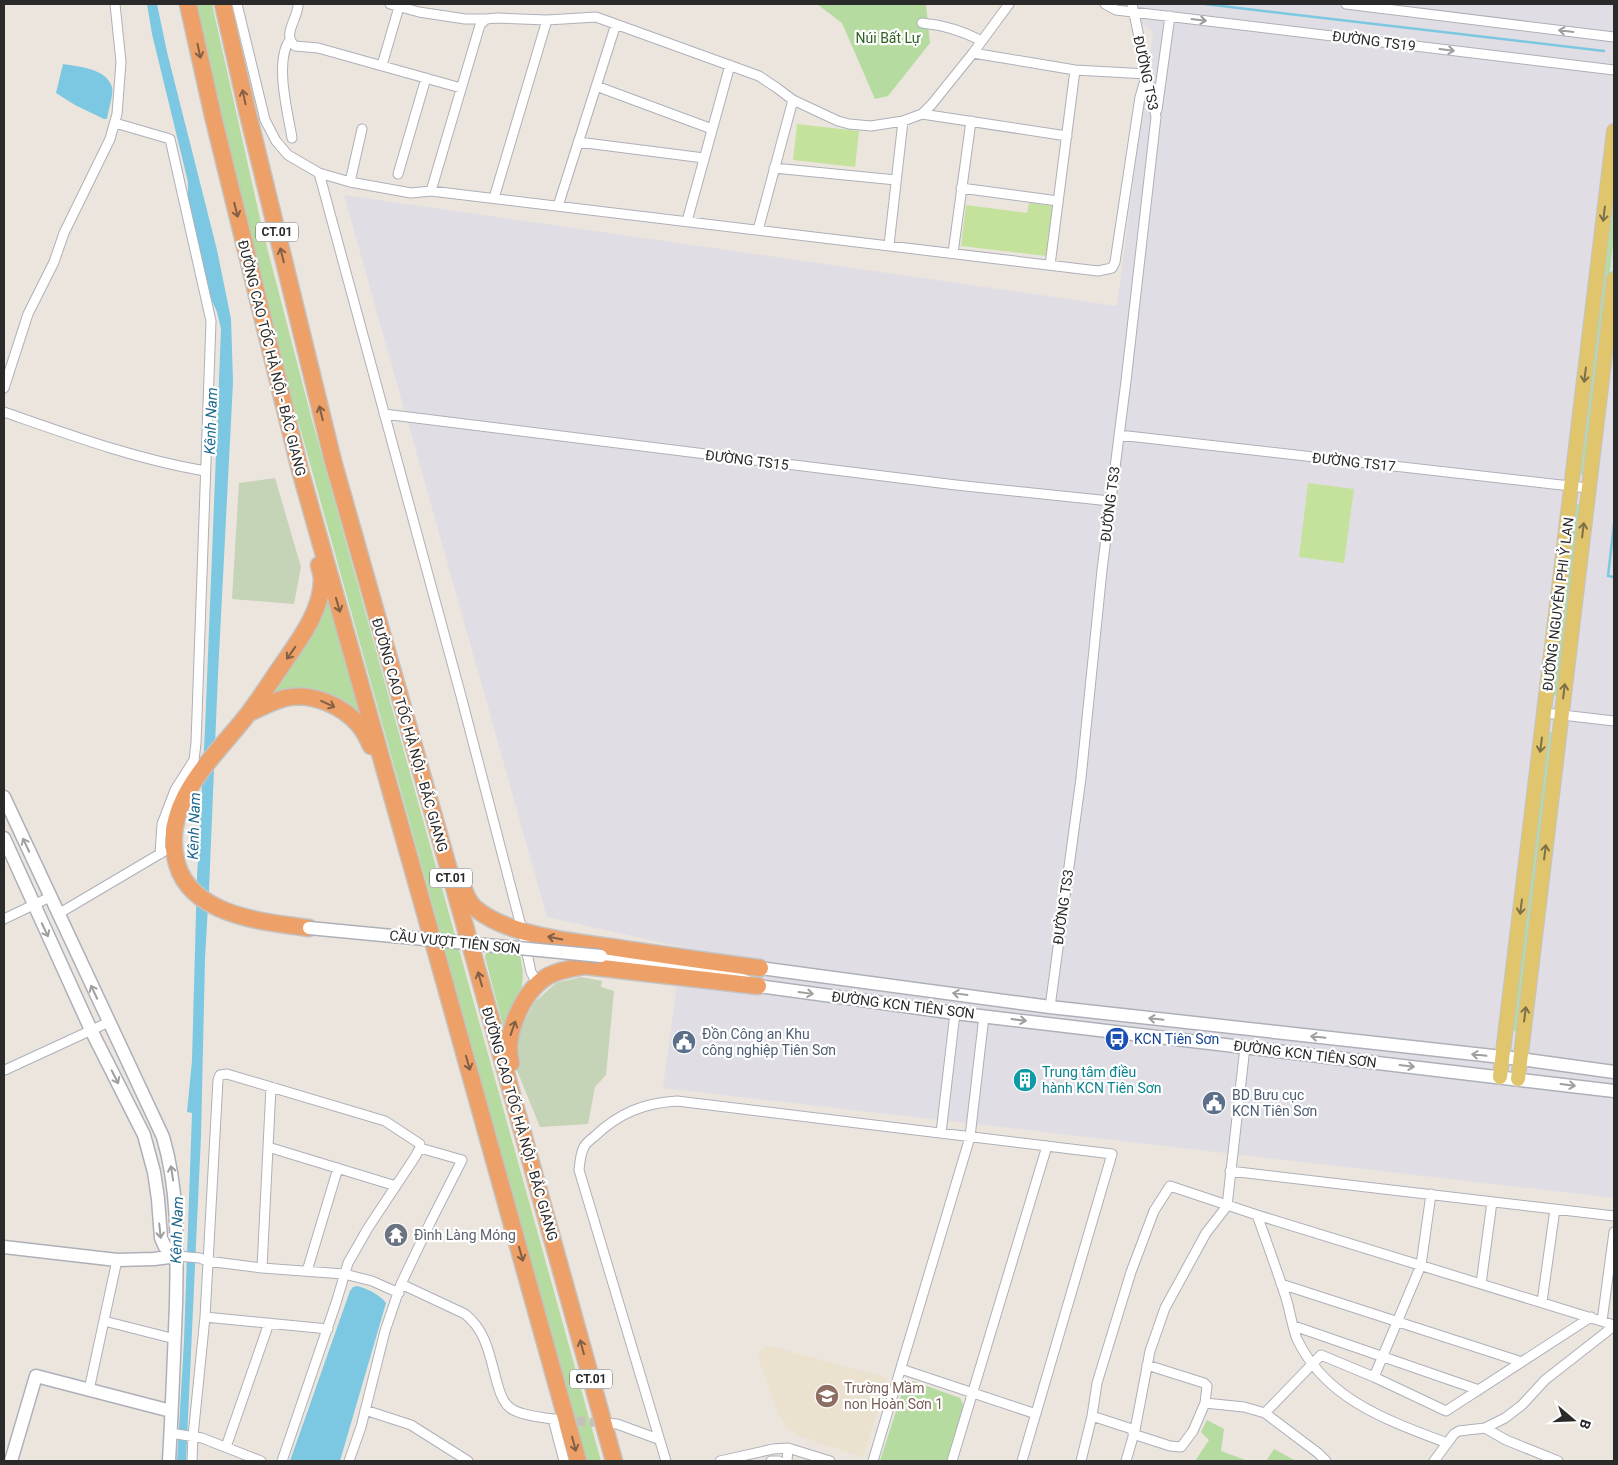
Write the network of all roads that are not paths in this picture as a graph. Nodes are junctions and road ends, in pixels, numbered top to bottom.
1 (115, 4) edge
2 (188, 4) edge
3 (223, 4) edge
4 (237, 4) edge
5 (298, 4) edge
6 (390, 4) edge
7 (1009, 4) edge
8 (1104, 4) edge
9 (1346, 4) edge
10 (400, 7) junction
11 (1133, 8) edge
12 (1170, 16) junction
13 (486, 19) junction
14 (547, 20) junction
15 (922, 23) dead end
16 (616, 24) junction
17 (1614, 37) edge
18 (290, 40) junction
19 (982, 41) junction
20 (973, 53) junction
21 (382, 65) junction
22 (730, 65) junction
23 (1075, 70) junction
24 (1614, 70) edge
25 (1147, 74) junction
26 (426, 78) junction
27 (596, 86) junction
28 (461, 88) junction
29 (793, 100) junction
30 (922, 114) junction
31 (1156, 118) junction
32 (903, 121) junction
33 (971, 121) junction
34 (115, 123) junction
35 (362, 129) dead end
36 (712, 129) junction
37 (1614, 131) edge
38 (1067, 136) junction
39 (292, 138) dead end
40 (578, 142) junction
41 (704, 158) junction
42 (774, 168) junction
43 (319, 173) junction
44 (398, 174) dead end
45 (896, 180) junction
46 (350, 182) junction
47 (961, 188) junction
48 (431, 191) junction
49 (494, 198) junction
50 (1058, 201) junction
51 (558, 206) junction
52 (687, 221) junction
53 (758, 230) junction
54 (889, 245) junction
55 (953, 253) junction
56 (1050, 264) junction
57 (1614, 278) edge
58 (255, 287) junction
59 (4, 388) edge
60 (4, 412) edge
61 (384, 414) junction
62 (1119, 435) junction
63 (333, 460) junction
64 (205, 471) junction
65 (1572, 487) junction
66 (1588, 488) junction
67 (1110, 501) junction
68 (249, 713) junction
69 (1545, 713) junction
70 (1561, 715) junction
71 (1614, 721) edge
72 (4, 797) edge
73 (4, 838) edge
74 (174, 845) junction
75 (160, 854) junction
76 (50, 897) junction
77 (34, 905) junction
78 (58, 914) junction
79 (4, 919) edge
80 (309, 928) joint
81 (522, 930) junction
82 (440, 966) junction
83 (760, 968) junction
84 (720, 972) junction
85 (538, 985) junction
86 (758, 986) junction
87 (1050, 1007) junction
88 (955, 1013) junction
89 (984, 1016) junction
90 (109, 1022) junction
91 (1048, 1024) junction
92 (91, 1030) junction
93 (1245, 1047) junction
94 (1502, 1058) junction
95 (1520, 1059) junction
96 (5, 1070) dead end
97 (1614, 1072) edge
98 (1500, 1077) junction
99 (1518, 1079) junction
100 (271, 1087) junction
101 (1614, 1091) edge
102 (941, 1133) junction
103 (970, 1136) junction
104 (1046, 1146) junction
105 (268, 1147) junction
106 (420, 1148) junction
107 (338, 1168) junction
108 (1230, 1171) junction
109 (396, 1186) junction
110 (1431, 1194) junction
111 (1492, 1202) junction
112 (1227, 1206) junction
113 (1555, 1209) junction
114 (1256, 1215) junction
115 (1614, 1216) edge
116 (1614, 1232) edge
117 (4, 1248) edge
118 (177, 1256) junction
119 (117, 1260) junction
120 (204, 1260) junction
121 (1421, 1266) junction
122 (262, 1268) junction
123 (307, 1271) junction
124 (344, 1274) junction
125 (1281, 1284) junction
126 (1481, 1284) junction
127 (400, 1289) junction
128 (568, 1296) junction
129 (1542, 1302) junction
130 (205, 1317) junction
131 (1591, 1317) junction
132 (104, 1321) junction
133 (1398, 1321) junction
134 (1602, 1321) junction
135 (270, 1323) junction
136 (1614, 1325) edge
137 (1294, 1326) junction
138 (328, 1329) junction
139 (175, 1339) junction
140 (1383, 1356) junction
141 (1522, 1362) junction
142 (1313, 1364) junction
143 (1147, 1365) junction
144 (901, 1369) junction
145 (1374, 1377) junction
146 (89, 1390) junction
147 (1479, 1390) junction
148 (972, 1393) junction
149 (1205, 1403) junction
150 (365, 1410) junction
151 (171, 1411) junction
152 (1265, 1413) junction
153 (1036, 1414) junction
154 (1092, 1416) junction
155 (605, 1423) tunnel mouth
156 (1485, 1428) junction
157 (1134, 1432) junction
158 (170, 1433) junction
159 (191, 1436) junction
160 (658, 1439) junction
161 (1447, 1443) junction
162 (226, 1447) junction
163 (788, 1448) junction
164 (11, 1461) edge
165 (169, 1461) edge
166 (192, 1461) edge
167 (261, 1461) edge
168 (282, 1461) edge
169 (349, 1461) edge
170 (468, 1461) edge
171 (564, 1461) edge
172 (578, 1461) edge
173 (614, 1461) edge
174 (666, 1461) edge
175 (720, 1461) edge
176 (771, 1461) edge
177 (779, 1461) edge
178 (787, 1461) edge
179 (830, 1461) edge
180 (873, 1461) edge
181 (952, 1461) edge
182 (1022, 1461) edge
183 (1081, 1461) edge
184 (1126, 1461) edge
185 (1326, 1461) edge
186 (1434, 1461) edge
187 (1558, 1461) edge

1 - 34 street
2 -> 58 highway, ĐƯỜNG CAO TỐC HÀ NỘI - BẮC GIANG / CT.01
63 -> 3 highway, ĐƯỜNG CAO TỐC HÀ NỘI - BẮC GIANG / CT.01
4 - 43 street
5 - 18 street
6 - 10 street
7 - 19 street
8 - 11 street, ĐƯỜNG TS19
17 -> 9 street
10 - 13 street
10 - 21 street
11 - 12 street, ĐƯỜNG TS19
11 - 25 street, ĐƯỜNG TS3
12 -> 24 street, ĐƯỜNG TS19
12 - 31 street
13 - 14 street
13 - 28 street
14 - 16 street
14 - 49 street
15 - 19 street
16 - 22 street
16 - 27 street
18 - 21 street
18 - 39 street
19 - 20 street
20 - 23 street
20 - 30 street
21 - 26 street
22 - 29 street
22 - 36 street
23 - 25 street
23 - 38 street
25 - 31 street, ĐƯỜNG TS3
25 - 56 street
26 - 28 street
26 - 44 street
27 - 36 street
27 - 40 street
28 - 48 street
29 - 32 street
29 - 42 street
30 - 32 street
30 - 33 street
31 - 62 street, ĐƯỜNG TS3
32 - 45 street
33 - 38 street
33 - 47 street
34 - 59 street
34 - 64 street
35 - 46 street
36 - 41 street
37 -> 65 main road, ĐƯỜNG NGUYÊN PHI Ỷ LAN
38 - 50 street
40 - 41 street
40 - 51 street
41 - 52 street
42 - 45 street
42 - 53 street
43 - 46 street
43 - 61 street
45 - 54 street
46 - 48 street
47 - 50 street
47 - 55 street
48 - 49 street
49 - 51 street
50 - 56 street
51 - 52 street
52 - 53 street
53 - 54 street
54 - 55 street
55 - 56 street
57 - 66 main road, ĐƯỜNG NGUYÊN PHI Ỷ LAN
58 -> 68 highway
58 -> 82 highway, ĐƯỜNG CAO TỐC HÀ NỘI - BẮC GIANG / CT.01
60 - 64 street
61 - 67 street, ĐƯỜNG TS15
61 - 81 street
62 - 65 street, ĐƯỜNG TS17
62 - 67 street, ĐƯỜNG TS3
63 - 81 highway
128 -> 63 highway, ĐƯỜNG CAO TỐC HÀ NỘI - BẮC GIANG / CT.01
64 - 75 street
65 - 66 street, ĐƯỜNG TS17
65 - 69 main road, ĐƯỜNG NGUYÊN PHI Ỷ LAN
70 -> 66 main road, ĐƯỜNG NGUYÊN PHI Ỷ LAN
67 - 87 street, ĐƯỜNG TS3
68 - 74 highway
68 -> 82 highway
69 - 70 street
69 -> 94 main road, ĐƯỜNG NGUYÊN PHI Ỷ LAN
70 - 71 street
95 -> 70 main road, ĐƯỜNG NGUYÊN PHI Ỷ LAN
76 -> 72 main road
73 - 77 main road
74 - 75 street
74 - 80 highway
75 - 78 street
76 - 77 street
76 - 78 main road
77 - 79 street
77 -> 92 main road
90 -> 78 main road
80 - 84 main road, CẦU VƯỢT TIÊN SƠN, bridge
83 -> 81 highway
81 - 85 street
82 -> 172 highway, ĐƯỜNG CAO TỐC HÀ NỘI - BẮC GIANG / CT.01
83 - 84 main road, ĐƯỜNG KCN TIÊN SƠN
87 -> 83 main road, ĐƯỜNG KCN TIÊN SƠN
84 - 86 main road, ĐƯỜNG KCN TIÊN SƠN
85 - 86 highway
128 -> 85 highway
86 -> 88 main road, ĐƯỜNG KCN TIÊN SƠN
87 - 91 main road
94 -> 87 main road, ĐƯỜNG KCN TIÊN SƠN
88 - 89 main road, ĐƯỜNG KCN TIÊN SƠN
88 - 102 street
89 -> 91 main road, ĐƯỜNG KCN TIÊN SƠN
89 - 103 street
90 - 92 street
118 -> 90 main road
91 - 93 main road, ĐƯỜNG KCN TIÊN SƠN
92 - 96 street
92 -> 118 main road
93 -> 98 main road, ĐƯỜNG KCN TIÊN SƠN
93 - 108 street
94 - 95 main road, ĐƯỜNG KCN TIÊN SƠN
94 - 98 main road, ĐƯỜNG NGUYÊN PHI Ỷ LAN
95 - 97 main road, ĐƯỜNG KCN TIÊN SƠN
95 - 99 main road, ĐƯỜNG NGUYÊN PHI Ỷ LAN
98 - 99 main road, ĐƯỜNG KCN TIÊN SƠN
99 -> 101 main road, ĐƯỜNG KCN TIÊN SƠN
100 - 105 street
100 - 106 street
100 - 120 street
102 - 103 street
102 - 160 street
103 - 104 street
103 - 144 street
104 - 148 street
104 - 153 street
105 - 107 street
105 - 122 street
106 - 109 street
106 - 127 street
107 - 109 street
107 - 123 street
108 - 110 street
108 - 112 street
109 - 124 street
110 - 111 street
110 - 121 street
111 - 113 street
111 - 126 street
112 - 114 street
112 - 143 street
112 - 154 street
113 - 115 street
113 - 129 street
114 - 121 street
114 - 125 street
116 - 134 street
117 - 119 main road
118 - 119 main road
118 - 120 street
118 - 139 main road
119 - 132 street
120 - 122 street
120 - 130 street
121 - 126 street
121 - 133 street
122 - 123 street
123 - 124 street
124 - 127 street
124 - 138 street
125 - 133 street
125 - 137 street
126 - 129 street
127 - 150 street
127 - 171 street
173 -> 128 highway, ĐƯỜNG CAO TỐC HÀ NỘI - BẮC GIANG / CT.01
129 - 131 street
130 - 135 street
130 - 159 street
131 - 134 street
131 - 141 street
132 - 139 street
132 - 146 street
133 - 140 street
133 - 141 street
134 - 136 street
135 - 138 street
135 - 162 street
136 - 156 street
137 - 140 street
137 - 142 street
138 - 168 street
139 - 151 main road
140 - 145 street
140 - 147 street
141 - 147 street
142 - 145 street
142 - 152 street
142 - 161 street
143 - 149 street
143 - 157 street
144 - 148 street
144 - 180 street
145 - 147 street
146 - 151 main road
146 - 164 main road
148 - 153 street
148 - 181 street
149 - 152 street
149 - 157 street
150 - 169 street
150 - 170 street
151 - 158 main road
152 - 185 street
153 - 182 street
154 - 157 street
154 - 183 street
155 - 160 street
156 - 161 street
156 - 187 street
157 - 184 street
158 - 159 street
158 - 165 main road
159 - 162 street
159 - 166 street
160 - 174 street
161 - 186 street
162 - 167 street
163 - 175 street
163 - 178 street
163 - 179 street
176 - 177 street

